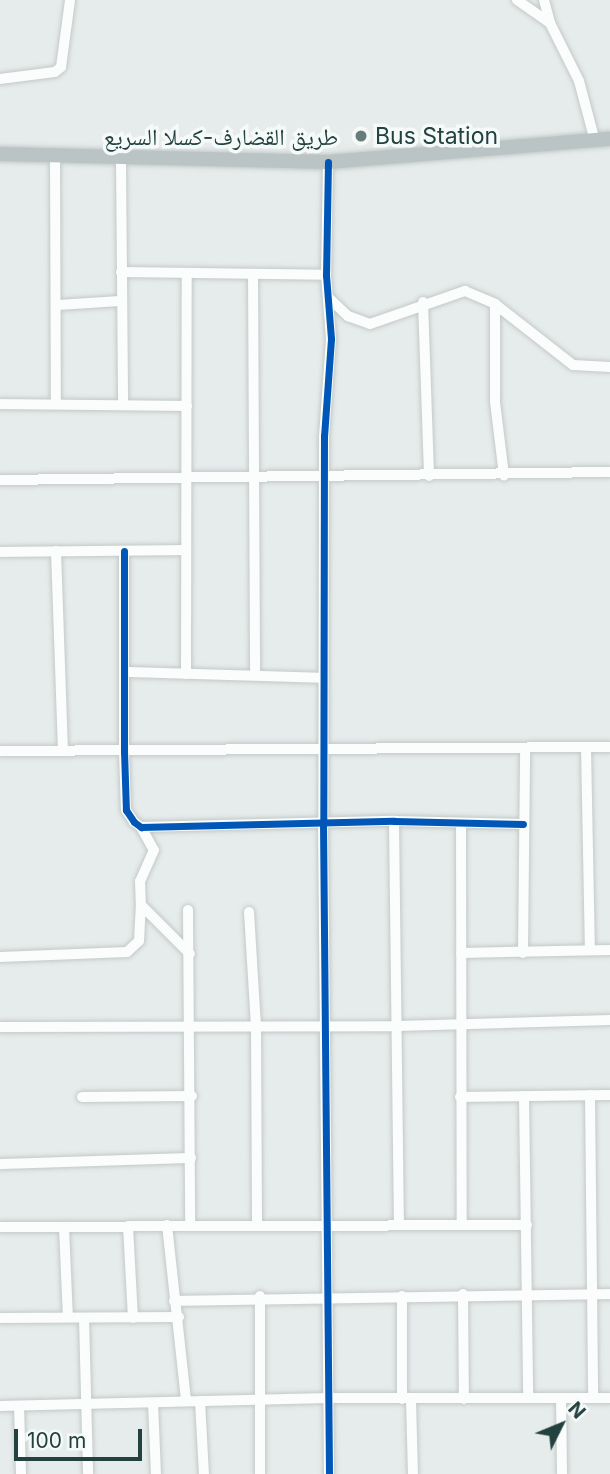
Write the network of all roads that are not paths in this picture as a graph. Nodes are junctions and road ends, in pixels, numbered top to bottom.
1 (70, 0) edge
2 (517, 0) edge
3 (544, 0) edge
4 (550, 23) junction
5 (0, 79) edge
6 (610, 139) edge
7 (595, 141) junction
8 (0, 153) edge
9 (55, 158) junction
10 (121, 160) junction
11 (328, 162) junction
12 (121, 272) junction
13 (187, 273) junction
14 (253, 274) junction
15 (326, 275) junction
16 (328, 297) junction
17 (120, 301) junction
18 (423, 302) junction
19 (495, 304) junction
20 (58, 305) junction
21 (610, 367) edge
22 (56, 403) junction
23 (123, 403) junction
24 (0, 404) edge
25 (187, 406) junction
26 (610, 472) edge
27 (504, 475) junction
28 (429, 476) junction
29 (323, 477) junction
30 (187, 478) junction
31 (252, 478) junction
32 (0, 480) edge
33 (186, 550) junction
34 (56, 551) junction
35 (124, 551) junction
36 (0, 552) edge
37 (126, 672) junction
38 (186, 674) junction
39 (255, 675) junction
40 (323, 678) junction
41 (586, 747) junction
42 (610, 747) edge
43 (525, 748) junction
44 (324, 749) junction
45 (0, 751) edge
46 (63, 751) junction
47 (124, 751) junction
48 (394, 821) junction
49 (323, 822) junction
50 (461, 823) junction
51 (523, 824) junction
52 (141, 827) junction
53 (141, 905) junction
54 (188, 910) dead end
55 (249, 912) dead end
56 (590, 950) junction
57 (610, 950) edge
58 (461, 953) junction
59 (523, 953) junction
60 (190, 954) junction
61 (0, 957) edge
62 (610, 1020) edge
63 (460, 1025) junction
64 (327, 1026) junction
65 (397, 1026) junction
66 (0, 1027) edge
67 (191, 1027) junction
68 (256, 1027) junction
69 (590, 1094) junction
70 (610, 1095) edge
71 (192, 1096) junction
72 (524, 1096) junction
73 (82, 1097) dead end
74 (460, 1097) junction
75 (191, 1158) junction
76 (0, 1164) edge
77 (257, 1224) junction
78 (167, 1225) junction
79 (190, 1225) junction
80 (399, 1225) junction
81 (462, 1225) junction
82 (527, 1225) junction
83 (128, 1226) junction
84 (0, 1227) edge
85 (64, 1227) junction
86 (327, 1228) junction
87 (463, 1294) junction
88 (591, 1294) junction
89 (610, 1294) edge
90 (527, 1295) junction
91 (260, 1296) junction
92 (402, 1296) junction
93 (330, 1297) junction
94 (174, 1301) junction
95 (68, 1317) junction
96 (179, 1317) junction
97 (0, 1318) edge
98 (84, 1318) junction
99 (133, 1318) junction
100 (328, 1398) junction
101 (528, 1398) junction
102 (561, 1398) junction
103 (593, 1398) junction
104 (610, 1398) edge
105 (407, 1399) junction
106 (464, 1399) junction
107 (186, 1401) junction
108 (201, 1401) junction
109 (258, 1401) junction
110 (153, 1403) junction
111 (86, 1405) junction
112 (0, 1406) edge
113 (19, 1406) junction
114 (21, 1474) edge
115 (88, 1474) edge
116 (156, 1474) edge
117 (204, 1474) edge
118 (260, 1474) edge
119 (329, 1474) edge
120 (413, 1474) edge
121 (562, 1474) edge

1 - 5 street
2 - 4 street
3 - 4 street
4 - 7 street
6 - 7 highway, طريق القضارف-كسلا السريع
7 - 11 highway, طريق القضارف-كسلا السريع
8 - 9 highway, طريق القضارف-كسلا السريع
9 - 10 highway, طريق القضارف-كسلا السريع
9 - 20 street
10 - 11 highway, طريق القضارف-كسلا السريع
10 - 12 street
11 - 15 street
12 - 13 street
12 - 17 street
13 - 14 street
13 - 25 street
14 - 15 street
14 - 31 street
15 - 16 street
16 - 18 street
16 - 29 street
17 - 20 street
17 - 23 street
18 - 19 street
18 - 28 street
19 - 21 street
19 - 27 street
20 - 22 street
22 - 23 street
22 - 24 street
23 - 25 street
25 - 30 street
26 - 27 street
27 - 28 street
28 - 29 street
29 - 31 street
29 - 40 street
30 - 31 street
30 - 32 street
30 - 33 street
31 - 39 street
33 - 35 street
33 - 38 street
34 - 35 street
34 - 36 street
34 - 46 street
35 - 37 street
37 - 38 street
37 - 47 street
38 - 39 street
39 - 40 street
40 - 44 street
41 - 42 street
41 - 43 street
41 - 56 street
43 - 44 street
43 - 51 street
44 - 47 street
44 - 49 street
45 - 46 street
46 - 47 street
47 - 52 street
48 - 49 street
48 - 50 street
48 - 65 street
49 - 52 street
49 - 64 street
50 - 51 street
50 - 58 street
51 - 59 street
52 - 53 street
53 - 60 street
53 - 61 street
54 - 60 street
55 - 68 street
56 - 57 street
56 - 59 street
58 - 59 street
58 - 63 street
60 - 67 street
62 - 63 street
63 - 65 street
63 - 74 street
64 - 65 street
64 - 68 street
64 - 86 street
65 - 80 street
66 - 67 street
67 - 68 street
67 - 71 street
68 - 77 street
69 - 70 street
69 - 72 street
69 - 88 street
71 - 73 street
71 - 75 street
72 - 74 street
72 - 82 street
74 - 81 street
75 - 76 street
75 - 79 street
77 - 79 street
77 - 86 street
78 - 79 street
78 - 83 street
78 - 94 street
80 - 81 street
80 - 86 street
81 - 82 street
82 - 90 street
83 - 85 street
83 - 99 street
84 - 85 street
85 - 95 street
86 - 93 street
87 - 90 street
87 - 92 street
87 - 106 street
88 - 89 street
88 - 90 street
88 - 103 street
90 - 101 street
91 - 93 street
91 - 94 street
91 - 109 street
92 - 93 street
92 - 105 street
93 - 100 street
94 - 96 street
95 - 97 street
95 - 98 street
96 - 99 street
96 - 107 street
98 - 99 street
98 - 111 street
100 - 105 street
100 - 109 street
100 - 119 street
101 - 102 street
101 - 106 street
102 - 103 street
102 - 121 street
103 - 104 street
105 - 106 street
105 - 120 street
107 - 108 street
107 - 110 street
108 - 109 street
108 - 117 street
109 - 118 street
110 - 111 street
110 - 116 street
111 - 113 street
111 - 115 street
112 - 113 street
113 - 114 street

